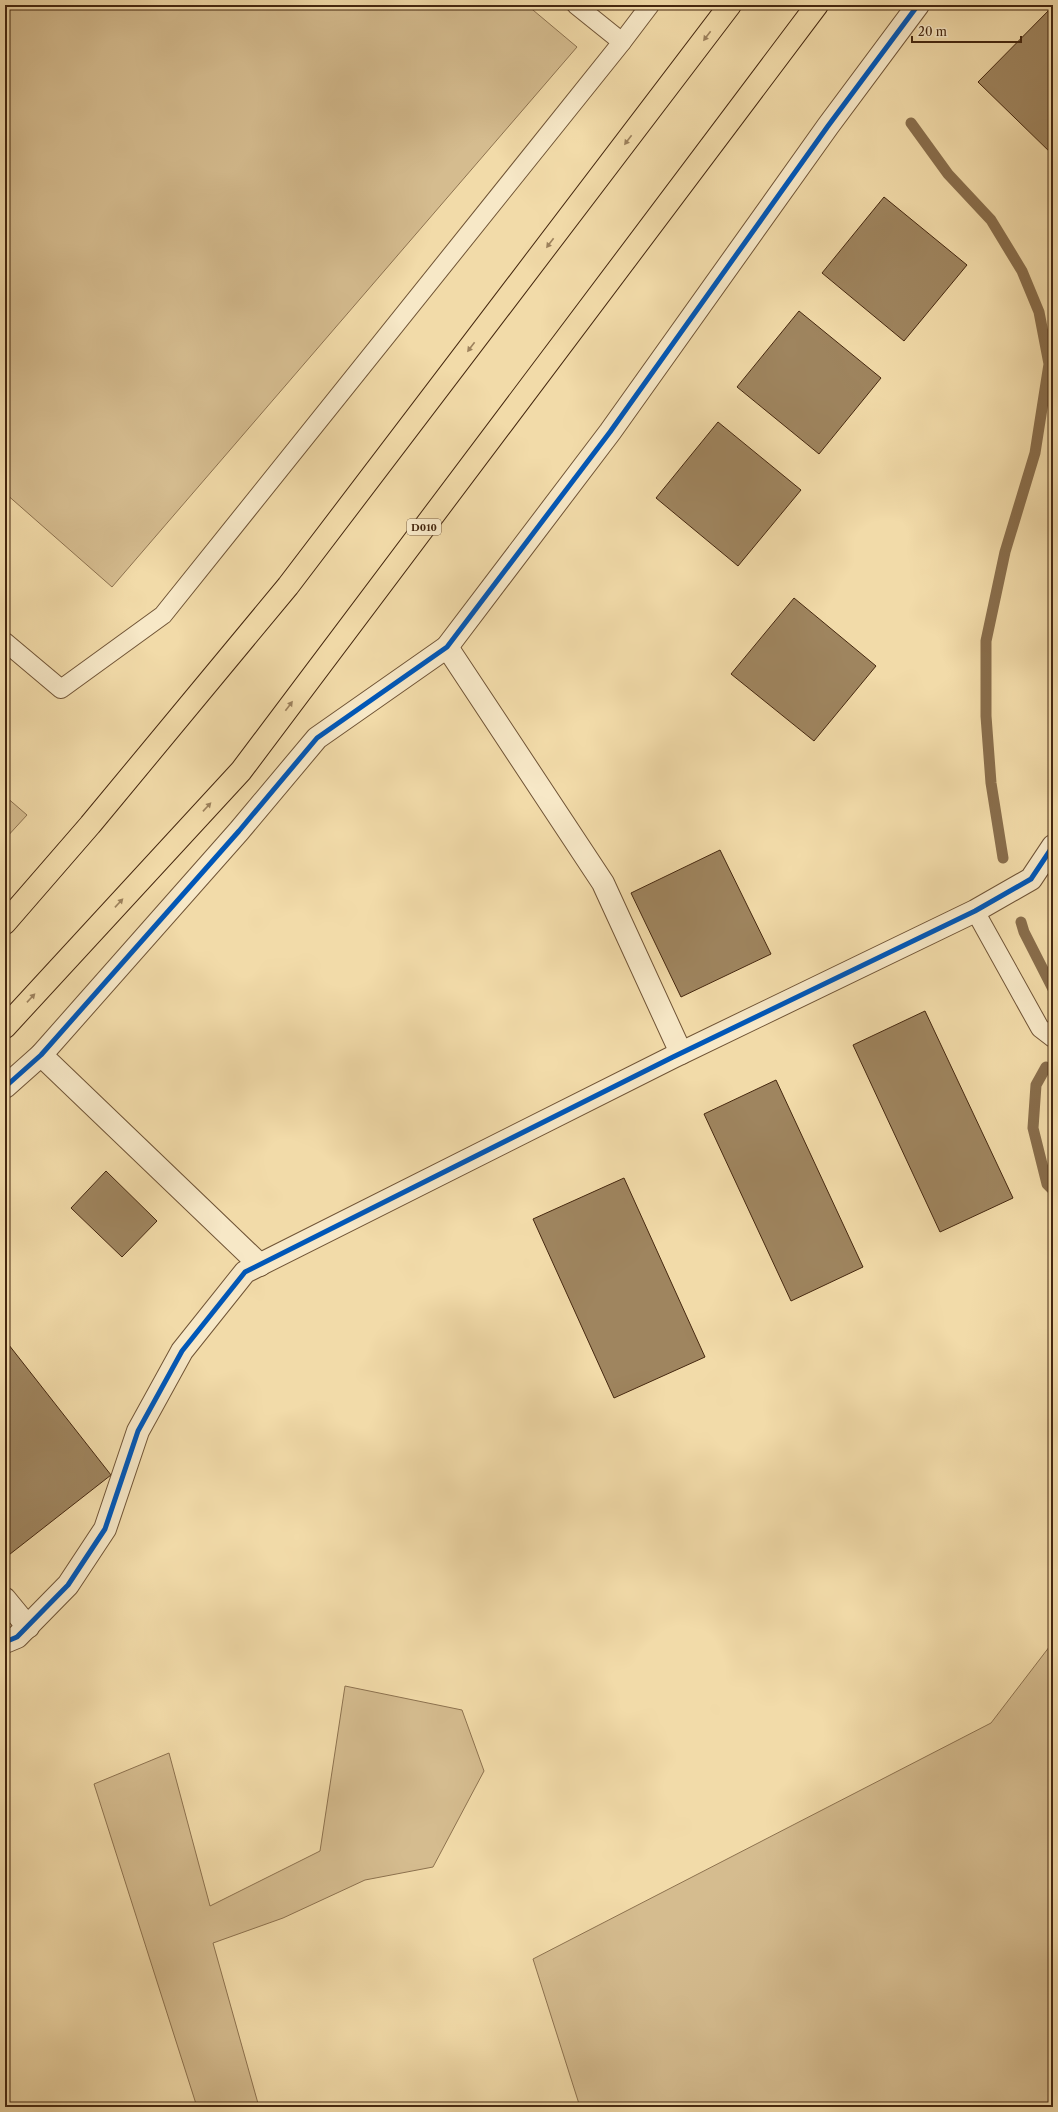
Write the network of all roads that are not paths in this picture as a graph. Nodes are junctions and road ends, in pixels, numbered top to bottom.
1 (576, 5) edge
2 (650, 5) edge
3 (730, 5) edge
4 (818, 5) edge
5 (918, 5) edge
6 (622, 42) junction
7 (5, 642) edge
8 (447, 647) junction
9 (1053, 846) edge
10 (975, 911) junction
11 (5, 923) edge
12 (5, 1027) edge
13 (1053, 1038) edge
14 (681, 1053) junction
15 (41, 1055) junction
16 (5, 1087) edge
17 (260, 1265) junction
18 (5, 1599) edge
19 (28, 1626) junction
20 (5, 1642) edge

1 - 6 lane
2 - 6 lane
3 -> 11 highway
12 -> 4 highway, D010
5 - 8 street
6 - 7 lane
8 - 14 street
8 - 15 street
9 - 10 street
10 - 13 lane
10 - 14 street
14 - 17 street
15 - 16 street
15 - 17 street
17 - 19 street
18 - 19 street
19 - 20 street

